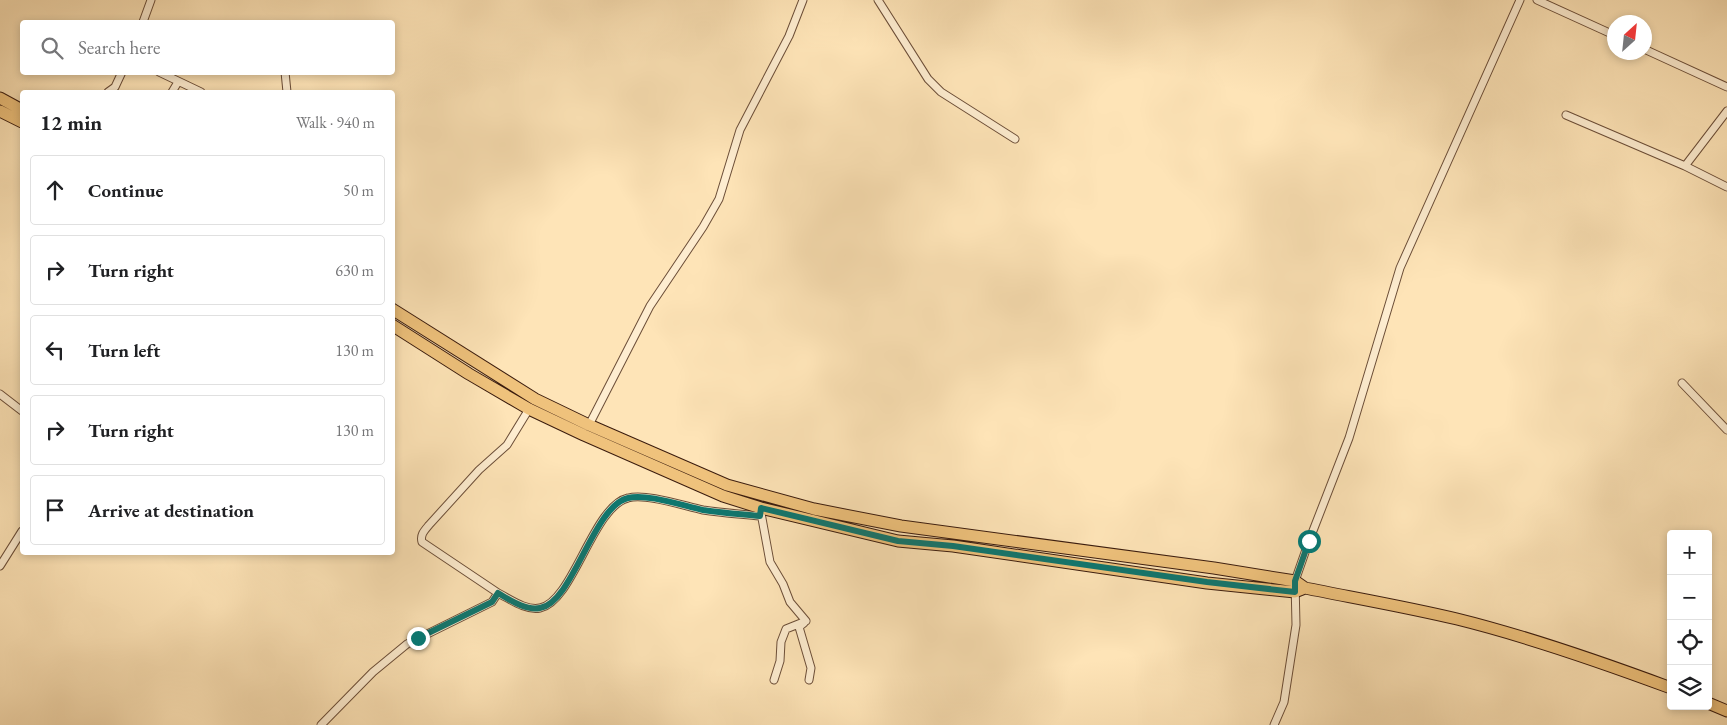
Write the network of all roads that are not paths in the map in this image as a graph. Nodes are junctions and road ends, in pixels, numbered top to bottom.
1 (152, 0) edge
2 (803, 0) edge
3 (878, 0) edge
4 (1520, 0) edge
5 (1538, 0) edge
6 (144, 20) edge
7 (1607, 32) edge
8 (1652, 53) edge
9 (121, 75) edge
10 (165, 75) edge
11 (285, 75) edge
12 (178, 82) junction
13 (1727, 87) edge
14 (111, 90) edge
15 (173, 90) edge
16 (197, 90) edge
17 (287, 90) edge
18 (0, 98) edge
19 (20, 109) edge
20 (0, 111) edge
21 (1727, 111) edge
22 (1566, 115) dead end
23 (20, 121) edge
24 (1015, 139) dead end
25 (1685, 166) junction
26 (1727, 186) edge
27 (395, 311) edge
28 (395, 327) edge
29 (1682, 383) dead end
30 (0, 394) edge
31 (20, 409) edge
32 (530, 409) junction
33 (589, 425) junction
34 (1727, 430) edge
35 (761, 512) junction
36 (20, 534) edge
37 (0, 566) edge
38 (1298, 587) junction
39 (498, 593) junction
40 (806, 621) junction
41 (774, 680) dead end
42 (809, 680) dead end
43 (1667, 687) edge
44 (1712, 705) edge
45 (1727, 711) edge
46 (321, 725) edge
47 (1274, 725) edge

1 - 6 street
2 - 33 street
3 - 24 street
4 - 38 street
5 - 7 street
8 - 13 street
9 - 14 street
10 - 12 street
11 - 17 street
12 - 15 street
12 - 16 street
18 - 19 main road
20 - 23 main road
21 - 25 street
22 - 25 street
25 - 26 street
27 - 33 main road
28 - 32 main road
29 - 34 street
30 - 31 street
32 - 35 main road
32 - 39 street
33 - 38 main road
35 - 38 main road
35 - 39 street
35 - 40 street
36 - 37 street
38 - 43 main road
38 - 47 street
39 - 46 street
40 - 41 street
40 - 42 street
44 - 45 main road

